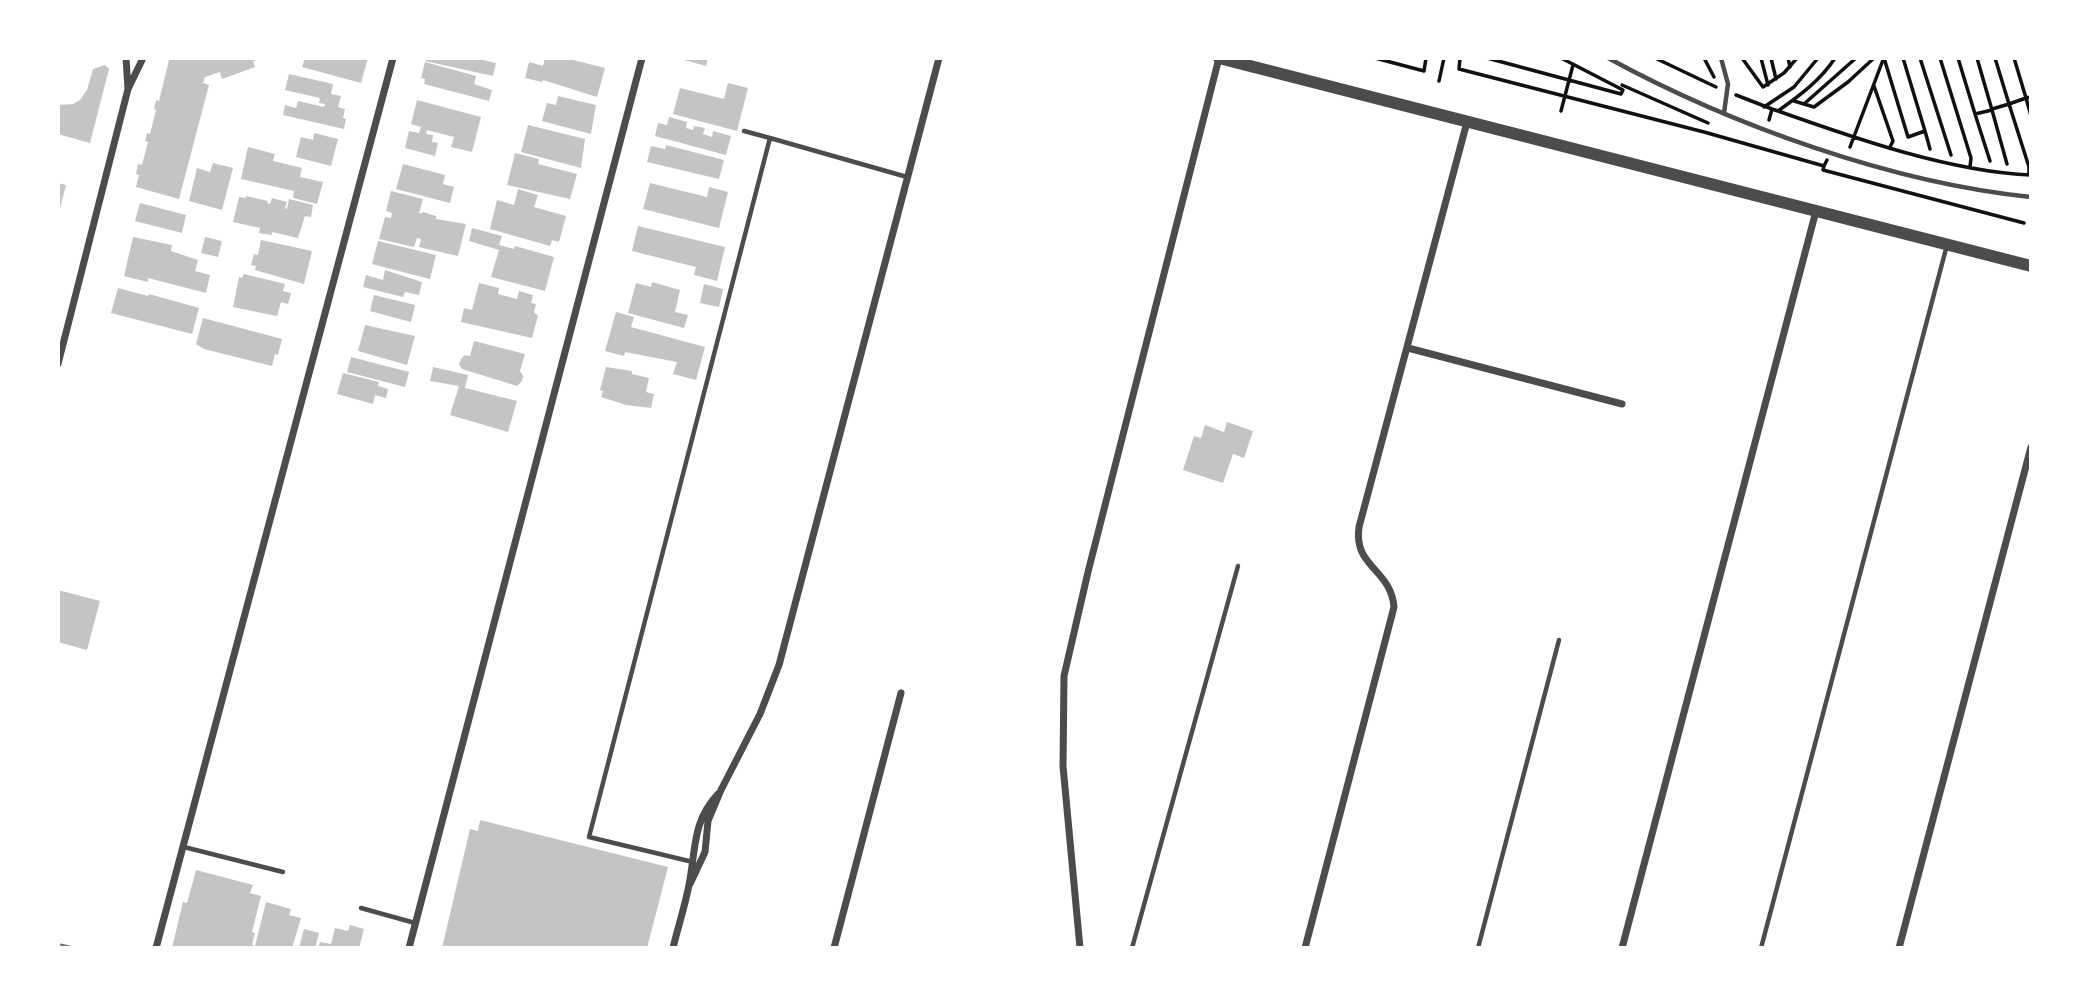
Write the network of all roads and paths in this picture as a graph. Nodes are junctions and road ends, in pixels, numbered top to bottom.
1 (126, 58) edge
2 (143, 58) edge
3 (393, 58) edge
4 (642, 58) edge
5 (1219, 58) edge
6 (1375, 58) edge
7 (1426, 58) edge
8 (1444, 58) edge
9 (1460, 58) edge
10 (1487, 58) edge
11 (1561, 58) edge
12 (1608, 58) edge
13 (1655, 58) edge
14 (1704, 58) edge
15 (1721, 58) edge
16 (1742, 58) edge
17 (1761, 58) edge
18 (1770, 58) edge
19 (1788, 58) edge
20 (1797, 58) edge
21 (1818, 58) edge
22 (1835, 58) edge
23 (1856, 58) edge
24 (1874, 58) edge
25 (1884, 58) edge
26 (1903, 58) edge
27 (1920, 58) edge
28 (1940, 58) edge
29 (1958, 58) edge
30 (1977, 58) edge
31 (1995, 58) edge
32 (2014, 58) edge
33 (937, 61) edge
34 (1573, 65) junction
35 (1790, 67) junction
36 (1715, 78) dead end
37 (1569, 79) junction
38 (1776, 79) junction
39 (1439, 81) dead end
40 (1874, 84) junction
41 (1622, 85) dead end
42 (1768, 85) junction
43 (128, 89) junction
44 (1728, 92) junction
45 (1565, 96) junction
46 (2029, 97) edge
47 (1793, 100) junction
48 (1804, 104) junction
49 (2009, 104) junction
50 (1765, 107) junction
51 (1992, 109) junction
52 (1775, 110) junction
53 (1561, 111) dead end
54 (1724, 113) junction
55 (1975, 114) junction
56 (2031, 116) edge
57 (1467, 122) junction
58 (1708, 123) dead end
59 (1765, 129) junction
60 (744, 131) dead end
61 (1925, 131) junction
62 (1853, 137) junction
63 (769, 138) junction
64 (1891, 148) junction
65 (1930, 149) dead end
66 (1829, 151) junction
67 (1951, 155) dead end
68 (1847, 157) junction
69 (1990, 161) dead end
70 (2007, 164) dead end
71 (1824, 166) junction
72 (1970, 167) junction
73 (2030, 175) edge
74 (907, 177) junction
75 (2031, 197) edge
76 (1816, 211) junction
77 (2024, 223) dead end
78 (1947, 245) junction
79 (2031, 267) edge
80 (1408, 348) junction
81 (58, 364) edge
82 (1622, 404) dead end
83 (2031, 447) edge
84 (1238, 566) dead end
85 (1559, 640) dead end
86 (901, 694) dead end
87 (183, 846) junction
88 (696, 863) junction
89 (283, 872) dead end
90 (361, 908) dead end
91 (416, 923) junction
92 (156, 948) edge
93 (410, 948) edge
94 (673, 948) edge
95 (834, 948) edge
96 (1080, 948) edge
97 (1132, 948) edge
98 (1305, 948) edge
99 (1478, 948) edge
100 (1622, 948) edge
101 (1761, 948) edge
102 (1899, 948) edge

1 - 43 street
2 - 43 street
3 - 87 street
4 - 91 street
5 - 57 street
5 - 96 street
6 - 7 path
8 - 39 path
9 - 45 path
10 - 37 path
11 - 34 path
12 - 54 lane
13 - 44 path
14 - 36 path
15 - 44 lane
16 - 42 path
17 - 42 path
18 - 38 path
19 - 35 path
20 - 35 path
21 - 50 path
22 - 47 path
23 - 48 path
24 - 48 path
25 - 40 path
25 - 61 path
26 - 61 path
27 - 67 path
28 - 72 path
29 - 55 path
30 - 51 path
31 - 49 path
32 - 46 path
33 - 74 street
34 - 37 path
34 - 37 path
35 - 38 path
37 - 45 path
38 - 42 path
40 - 62 path
40 - 64 path
41 - 58 path
43 - 81 street
44 - 50 path
44 - 54 lane
45 - 53 path
45 - 71 path
46 - 49 path
46 - 56 path
47 - 48 path
47 - 52 path
49 - 51 path
49 - 73 path
50 - 52 path
51 - 55 path
51 - 70 path
52 - 59 path
52 - 62 path
54 - 59 lane
55 - 69 path
57 - 76 street
57 - 80 street
59 - 66 lane
60 - 63 lane
61 - 65 path
62 - 64 path
62 - 68 path
63 - 74 lane
63 - 88 lane
64 - 72 path
66 - 68 lane
66 - 71 path
68 - 75 lane
71 - 77 path
72 - 73 path
74 - 88 street
76 - 78 street
76 - 100 street
78 - 79 street
78 - 101 lane
80 - 82 street
80 - 98 street
83 - 102 street
84 - 97 lane
85 - 99 lane
86 - 95 street
87 - 89 lane
87 - 92 street
88 - 94 street
90 - 91 lane
91 - 93 street

